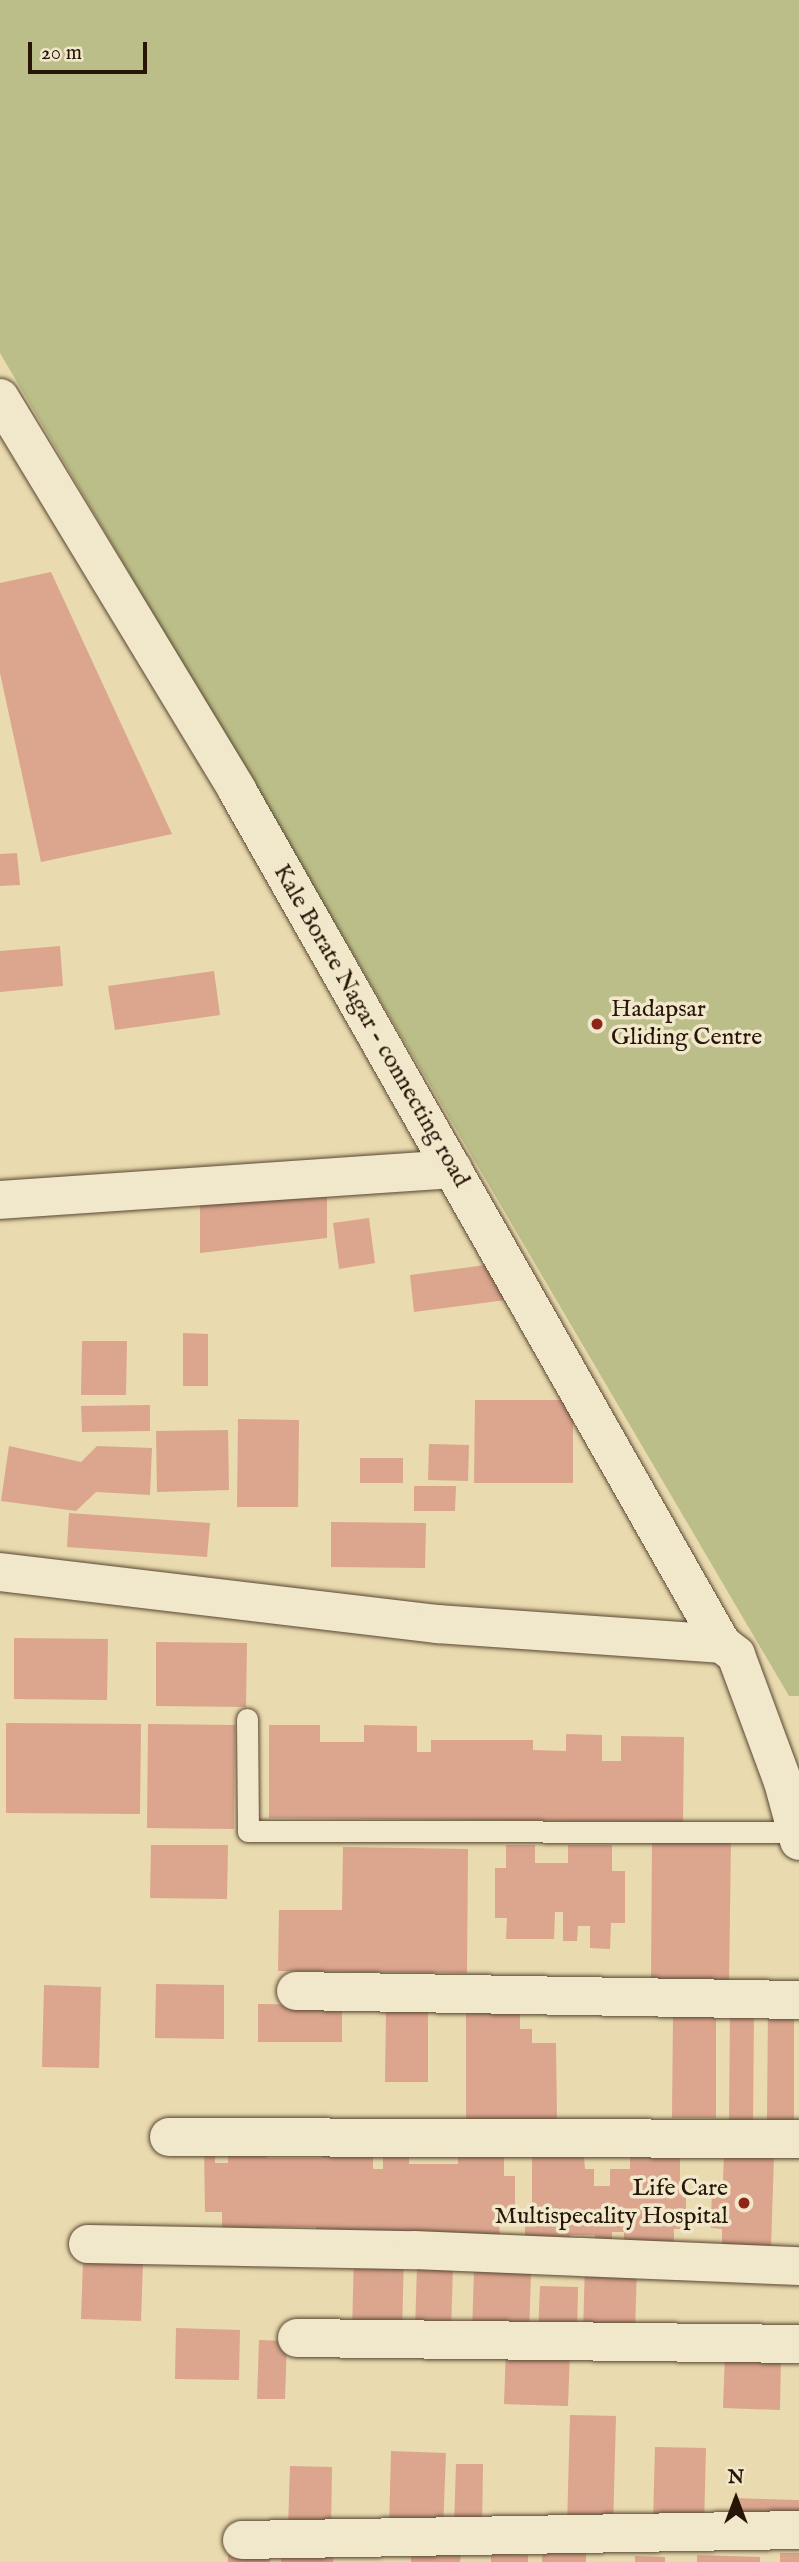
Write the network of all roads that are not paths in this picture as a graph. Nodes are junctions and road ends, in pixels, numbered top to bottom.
1 (0, 398) edge
2 (453, 1169) junction
3 (0, 1200) edge
4 (0, 1572) edge
5 (729, 1650) junction
6 (247, 1719) dead end
7 (798, 1836) edge
8 (296, 1991) dead end
9 (799, 2000) edge
10 (169, 2137) dead end
11 (799, 2139) edge
12 (88, 2244) dead end
13 (799, 2266) edge
14 (297, 2338) dead end
15 (799, 2344) edge
16 (799, 2530) edge
17 (242, 2540) dead end

1 - 2 street, Kale Borate Nagar - connecting road
2 - 3 street
2 - 5 street, Kale Borate Nagar - connecting road
4 - 5 street
5 - 7 street, Kale Borate Nagar - connecting road
6 - 7 lane
8 - 9 street
10 - 11 street
12 - 13 street
14 - 15 street
16 - 17 street

